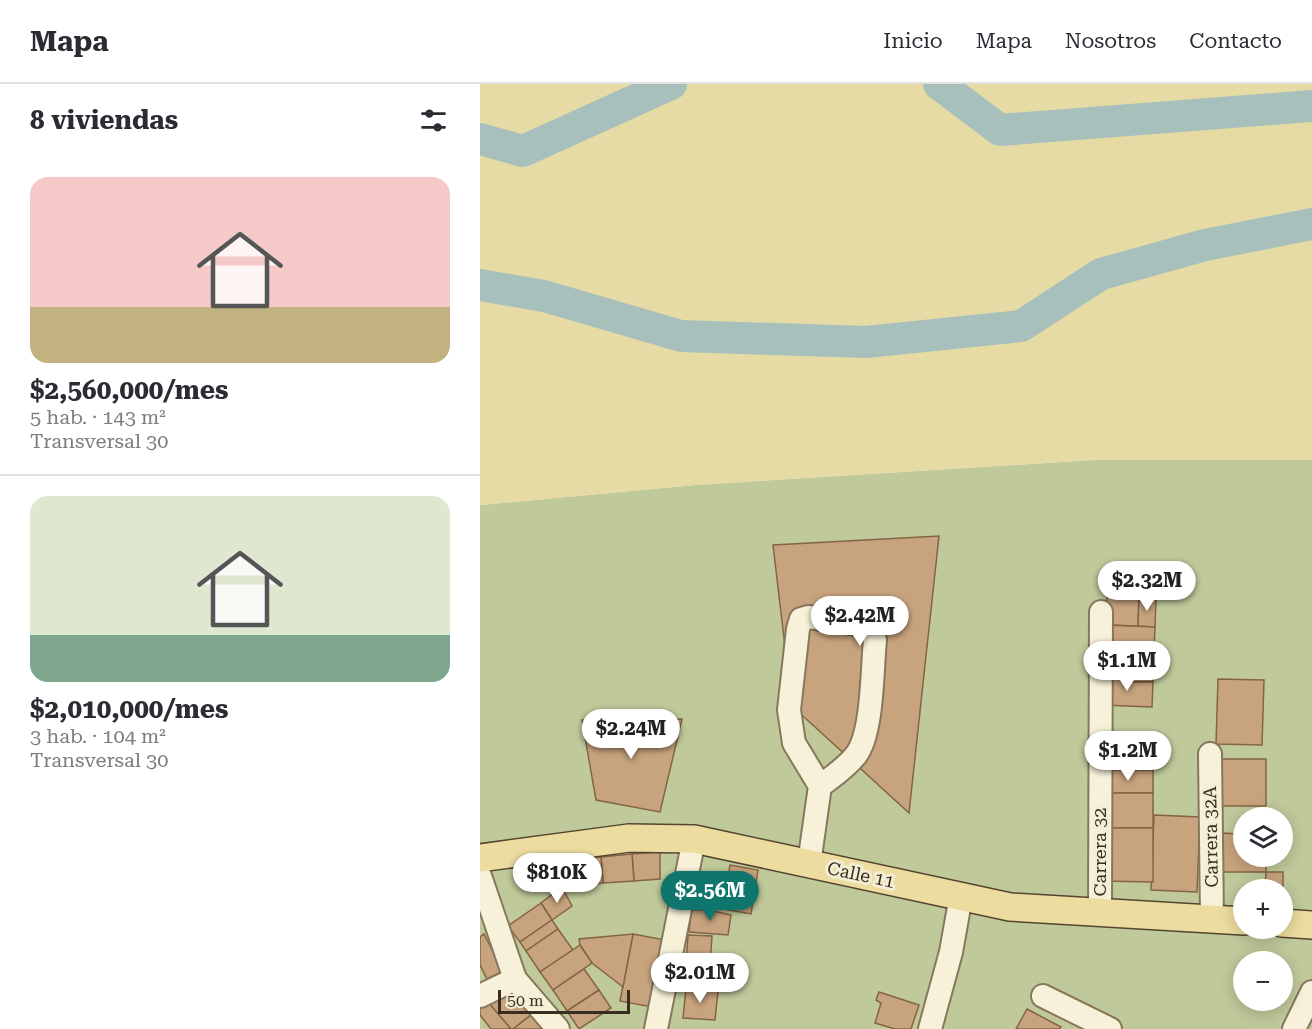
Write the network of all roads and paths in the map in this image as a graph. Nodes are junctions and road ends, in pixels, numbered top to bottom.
1 (1101, 612) dead end
2 (1210, 754) dead end
3 (820, 786) junction
4 (694, 838) junction
5 (480, 858) edge
6 (809, 864) junction
7 (480, 876) edge
8 (961, 896) junction
9 (1100, 912) junction
10 (1212, 919) junction
11 (1233, 920) edge
12 (1293, 924) edge
13 (1312, 925) edge
14 (515, 979) junction
15 (1312, 992) edge
16 (480, 996) edge
17 (1043, 996) dead end
18 (1097, 1026) edge
19 (558, 1029) edge
20 (656, 1029) edge
21 (930, 1029) edge
22 (1294, 1029) edge

1 - 9 street, Carrera 32
2 - 10 street, Carrera 32A
3 - 3 street
3 - 6 street
4 - 5 main road, Calle 11
4 - 6 main road, Calle 11
4 - 20 street
6 - 8 main road, Calle 11
7 - 14 street
8 - 9 main road, Calle 11
8 - 21 street
9 - 10 main road, Calle 11
10 - 11 main road, Calle 11
12 - 13 main road
14 - 16 street
14 - 19 street
15 - 22 street
17 - 18 street

